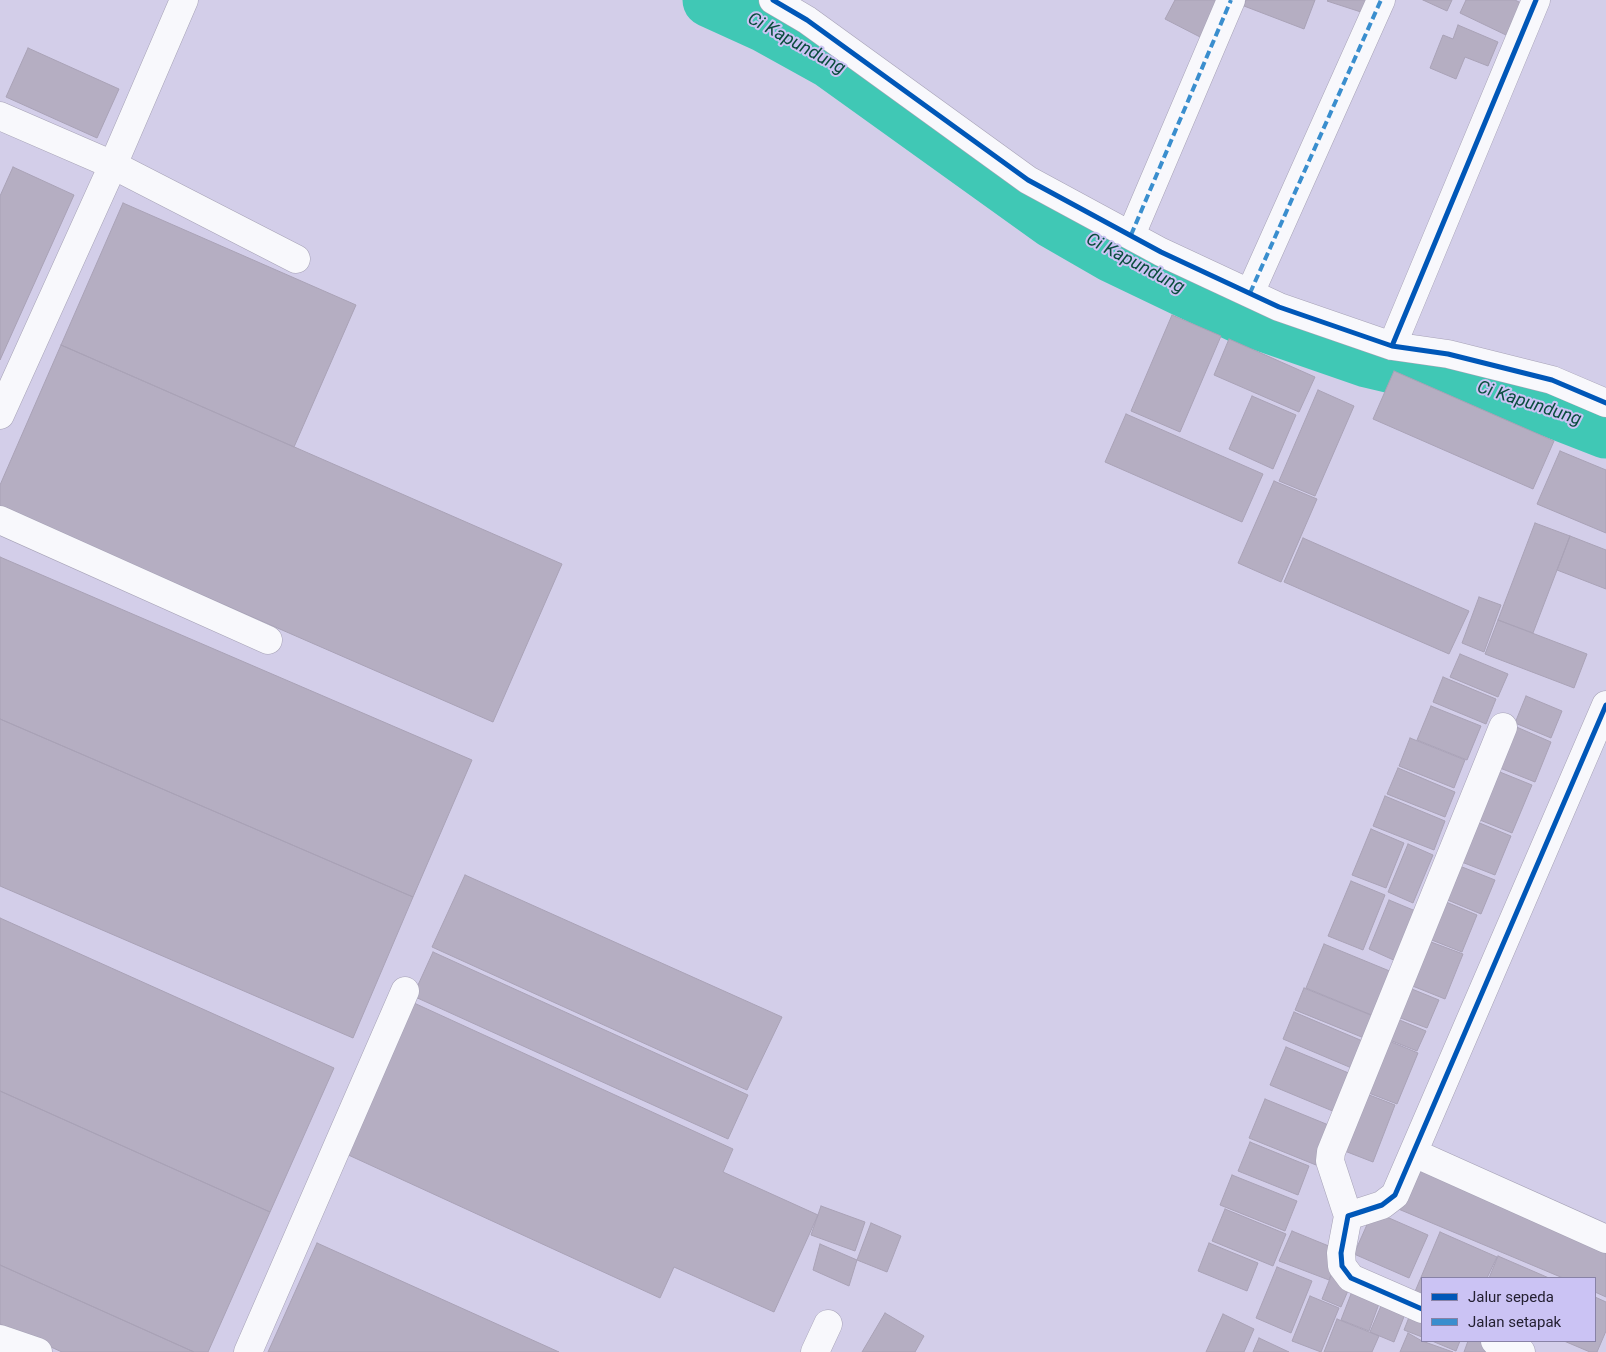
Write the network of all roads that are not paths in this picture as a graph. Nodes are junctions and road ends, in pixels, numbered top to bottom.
1 (184, 0) edge
2 (773, 0) edge
3 (1231, 0) edge
4 (1381, 0) edge
5 (1536, 0) edge
6 (0, 116) edge
7 (113, 165) junction
8 (1131, 235) junction
9 (296, 259) dead end
10 (1250, 293) junction
11 (1392, 346) junction
12 (1606, 403) edge
13 (0, 415) edge
14 (0, 520) edge
15 (268, 640) dead end
16 (1606, 705) edge
17 (1503, 727) dead end
18 (405, 991) dead end
19 (1414, 1153) junction
20 (1348, 1216) junction
21 (1606, 1239) edge
22 (1421, 1309) edge
23 (828, 1324) dead end
24 (0, 1338) edge
25 (1497, 1342) edge
26 (38, 1352) edge
27 (248, 1352) edge
28 (815, 1352) edge
29 (1521, 1352) edge

1 - 7 street
2 - 8 street
3 - 8 street
4 - 10 street
5 - 11 street
6 - 7 street
7 - 9 street
7 - 13 street
8 - 10 street
10 - 11 street
11 - 12 street
14 - 15 street
16 - 19 street
17 - 20 street
18 - 27 street
19 - 20 street
19 - 21 street
20 - 22 street
23 - 28 street
24 - 26 street
25 - 29 street

